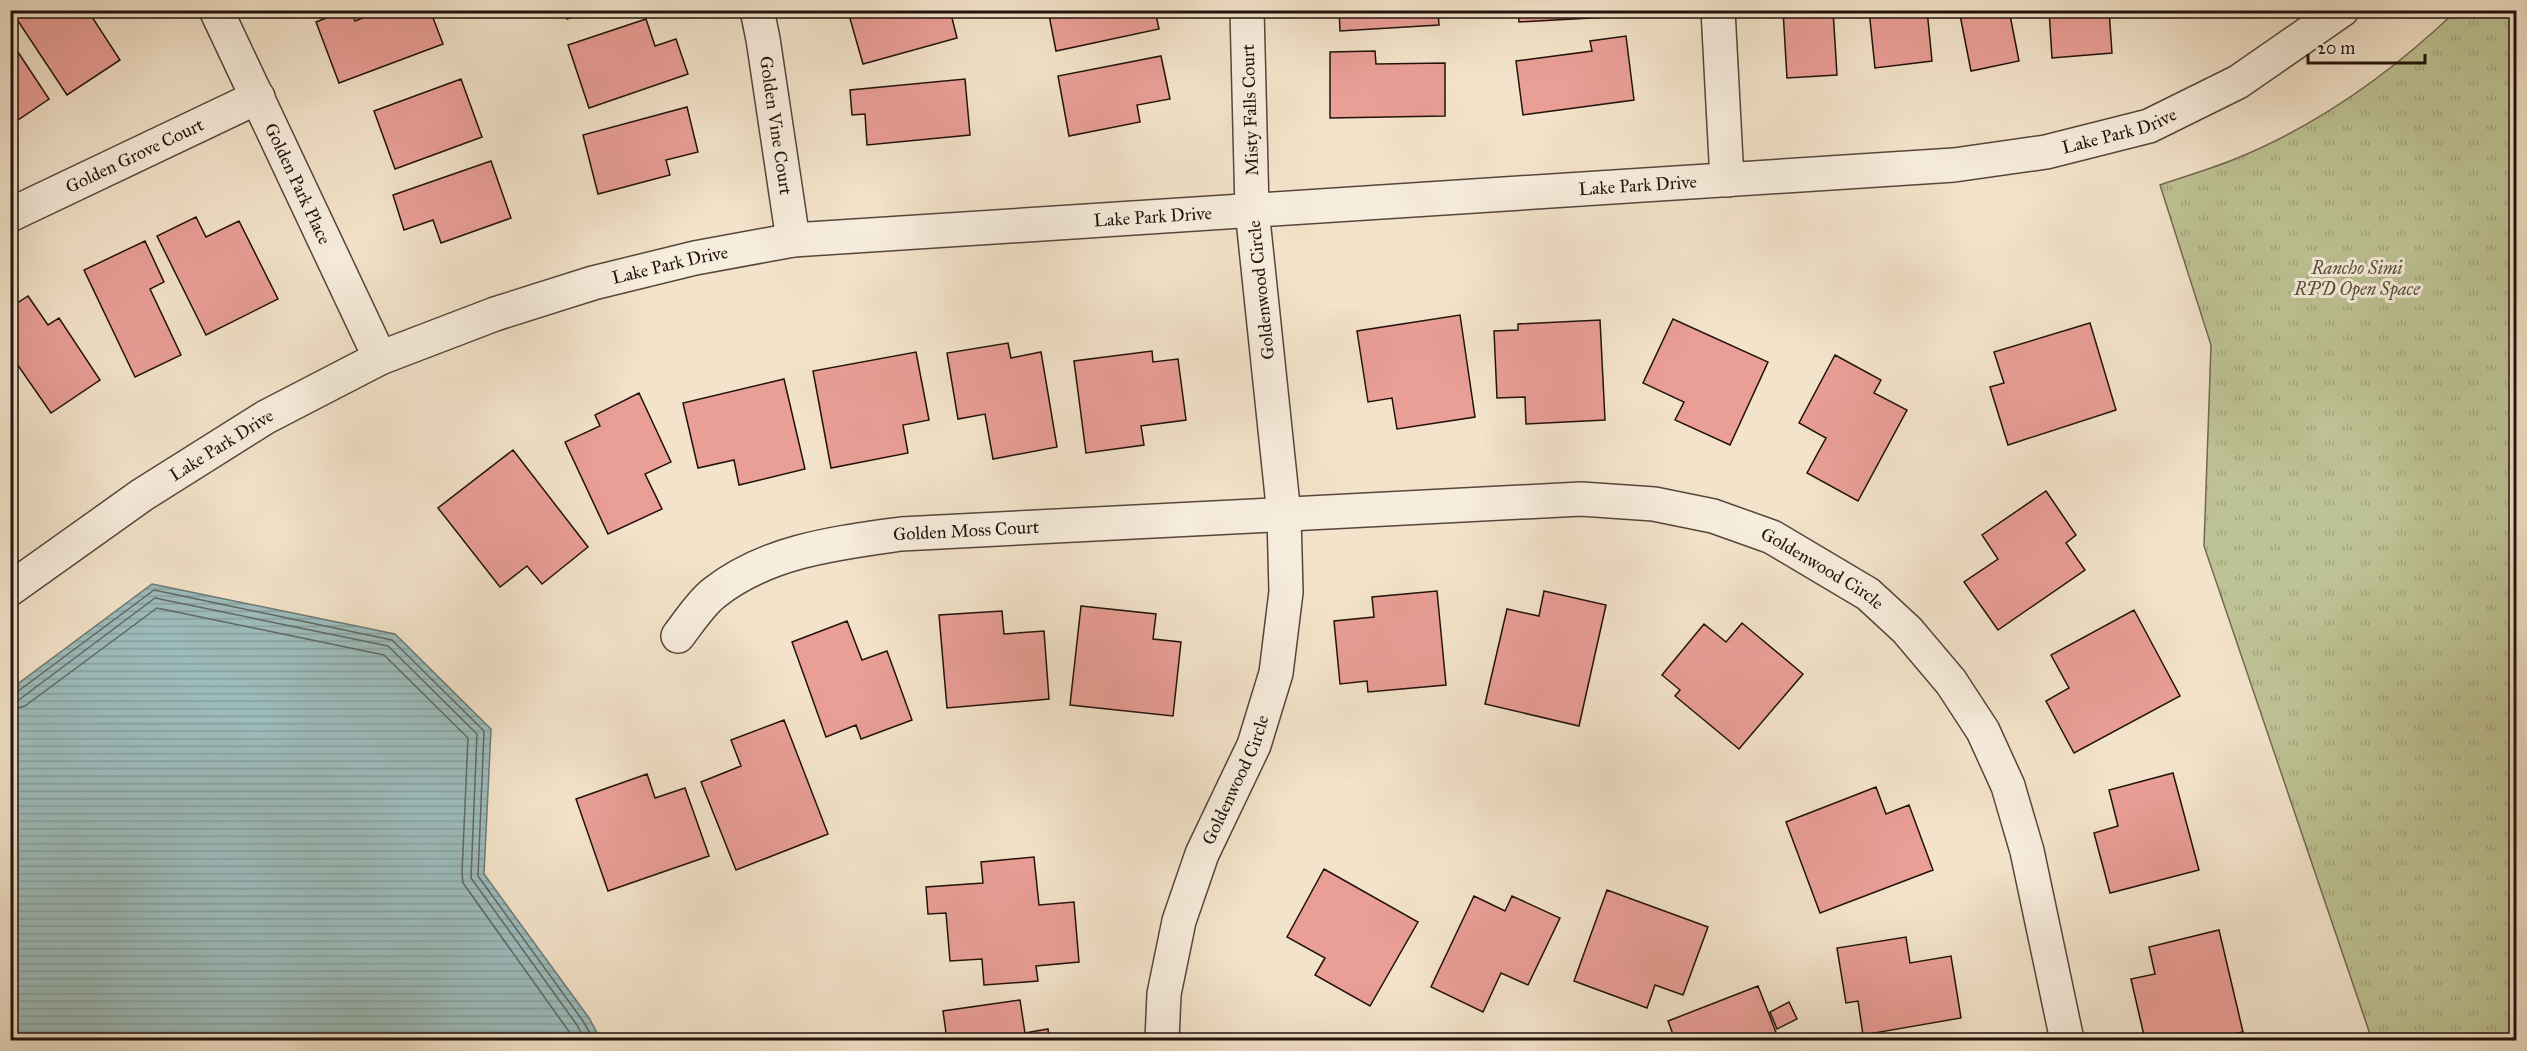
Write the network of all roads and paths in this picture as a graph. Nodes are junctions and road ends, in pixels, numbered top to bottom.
1 (216, 10) edge
2 (757, 10) edge
3 (1247, 10) edge
4 (1718, 10) edge
5 (2342, 10) edge
6 (258, 97) junction
7 (1727, 180) junction
8 (1252, 210) junction
9 (10, 215) edge
10 (793, 240) junction
11 (380, 358) junction
12 (1284, 514) junction
13 (10, 589) edge
14 (678, 636) dead end
15 (1162, 1041) edge
16 (2067, 1041) edge

1 - 6 street, Golden Park Place
2 - 10 street, Golden Vine Court
3 - 8 street, Misty Falls Court
4 - 7 street
5 - 7 street, Lake Park Drive
6 - 9 street, Golden Grove Court
6 - 11 street, Golden Park Place
7 - 8 street, Lake Park Drive
8 - 10 street, Lake Park Drive
8 - 12 street, Goldenwood Circle
10 - 11 street, Lake Park Drive
11 - 13 street, Lake Park Drive
12 - 14 street, Golden Moss Court
12 - 15 street, Goldenwood Circle
12 - 16 street, Goldenwood Circle

